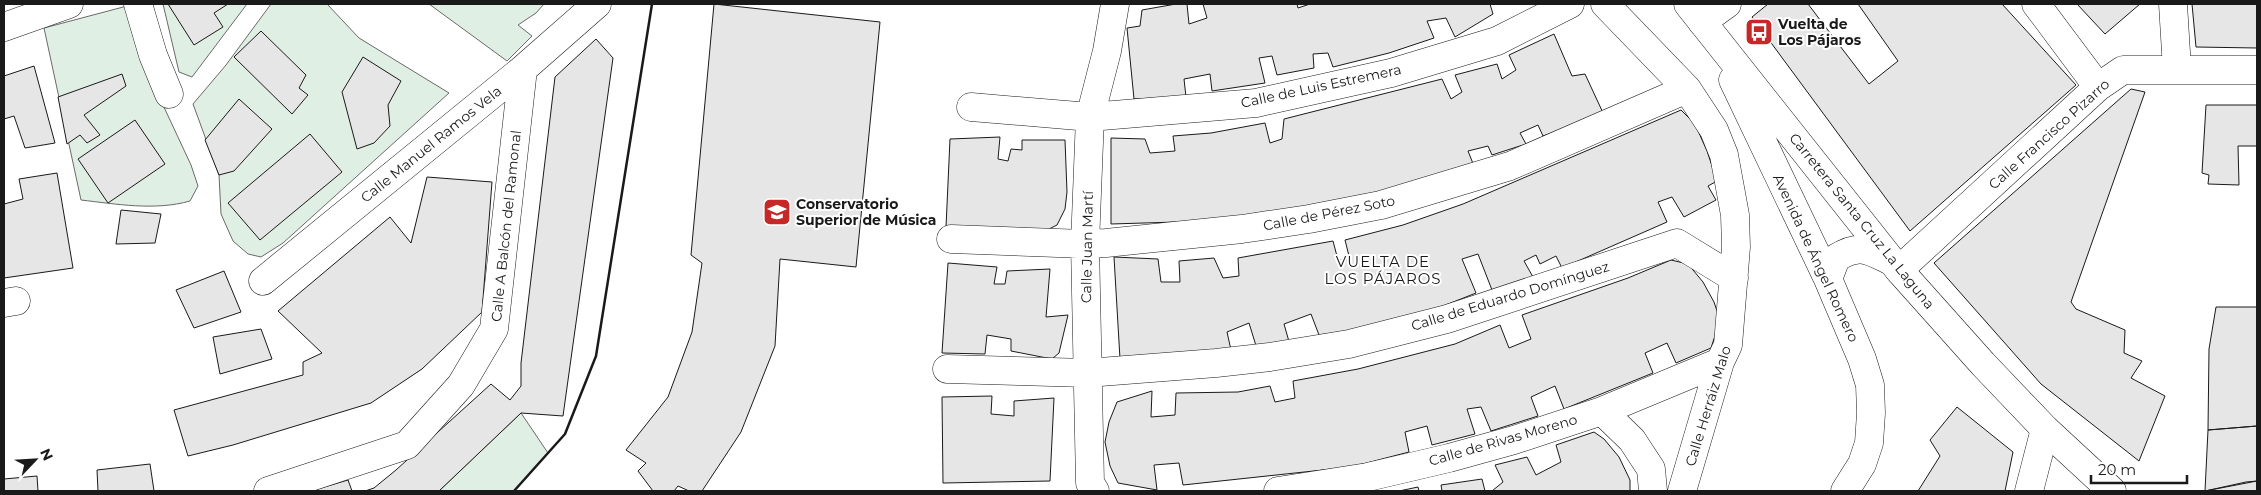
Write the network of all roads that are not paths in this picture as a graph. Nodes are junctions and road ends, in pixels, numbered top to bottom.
1 (69, 4) edge
2 (138, 4) edge
3 (597, 4) edge
4 (1115, 4) edge
5 (1570, 4) edge
6 (1604, 4) edge
7 (1727, 4) edge
8 (2036, 4) edge
9 (2173, 4) edge
10 (1700, 19) edge
11 (4, 27) edge
12 (2177, 69) junction
13 (523, 70) junction
14 (2257, 70) edge
15 (2098, 87) junction
16 (1687, 89) junction
17 (169, 94) dead end
18 (971, 107) dead end
19 (1090, 117) junction
20 (951, 239) dead end
21 (1085, 244) junction
22 (1895, 266) junction
23 (1734, 278) junction
24 (1828, 278) junction
25 (263, 281) dead end
26 (1720, 362) junction
27 (947, 369) dead end
28 (1087, 373) junction
29 (1602, 411) junction
30 (2045, 429) junction
31 (268, 491) edge
32 (1095, 491) edge
33 (1278, 491) edge
34 (1653, 491) edge
35 (1682, 491) edge
36 (1845, 491) edge
37 (2029, 491) edge
38 (2112, 491) edge

1 - 11 street
2 - 17 street
3 - 13 street, Calle Manuel Ramos Vela
4 - 19 street, Calle Juan Martí
5 - 19 street, Calle de Luis Estremera
6 - 16 street, Calle Herráiz Malo
7 - 10 street
8 - 15 street
9 - 12 street
10 - 22 street, Carretera Santa Cruz La Laguna
10 - 24 street, Avenida de Ángel Romero
12 - 14 street, Calle Francisco Pizarro
12 - 15 street, Calle Francisco Pizarro
13 - 25 street, Calle Manuel Ramos Vela
13 - 31 street, Calle A Balcón del Ramonal
15 - 22 street, Calle Francisco Pizarro
16 - 21 street, Calle de Pérez Soto
16 - 23 street, Calle Herráiz Malo
18 - 19 street, Calle de Luis Estremera
19 - 21 street, Calle Juan Martí
20 - 21 street, Calle de Pérez Soto
21 - 28 street, Calle Juan Martí
22 - 24 street
22 - 30 street, Carretera Santa Cruz La Laguna
23 - 26 street, Calle Herráiz Malo
23 - 28 street, Calle de Eduardo Domínguez
24 - 36 street, Avenida de Ángel Romero
26 - 29 street, Calle de Rivas Moreno
26 - 35 street, Calle Herráiz Malo
27 - 28 street, Calle de Eduardo Domínguez
28 - 32 street, Calle Juan Martí
29 - 33 street, Calle de Rivas Moreno
29 - 34 street
30 - 37 street
30 - 38 street, Carretera Santa Cruz La Laguna

